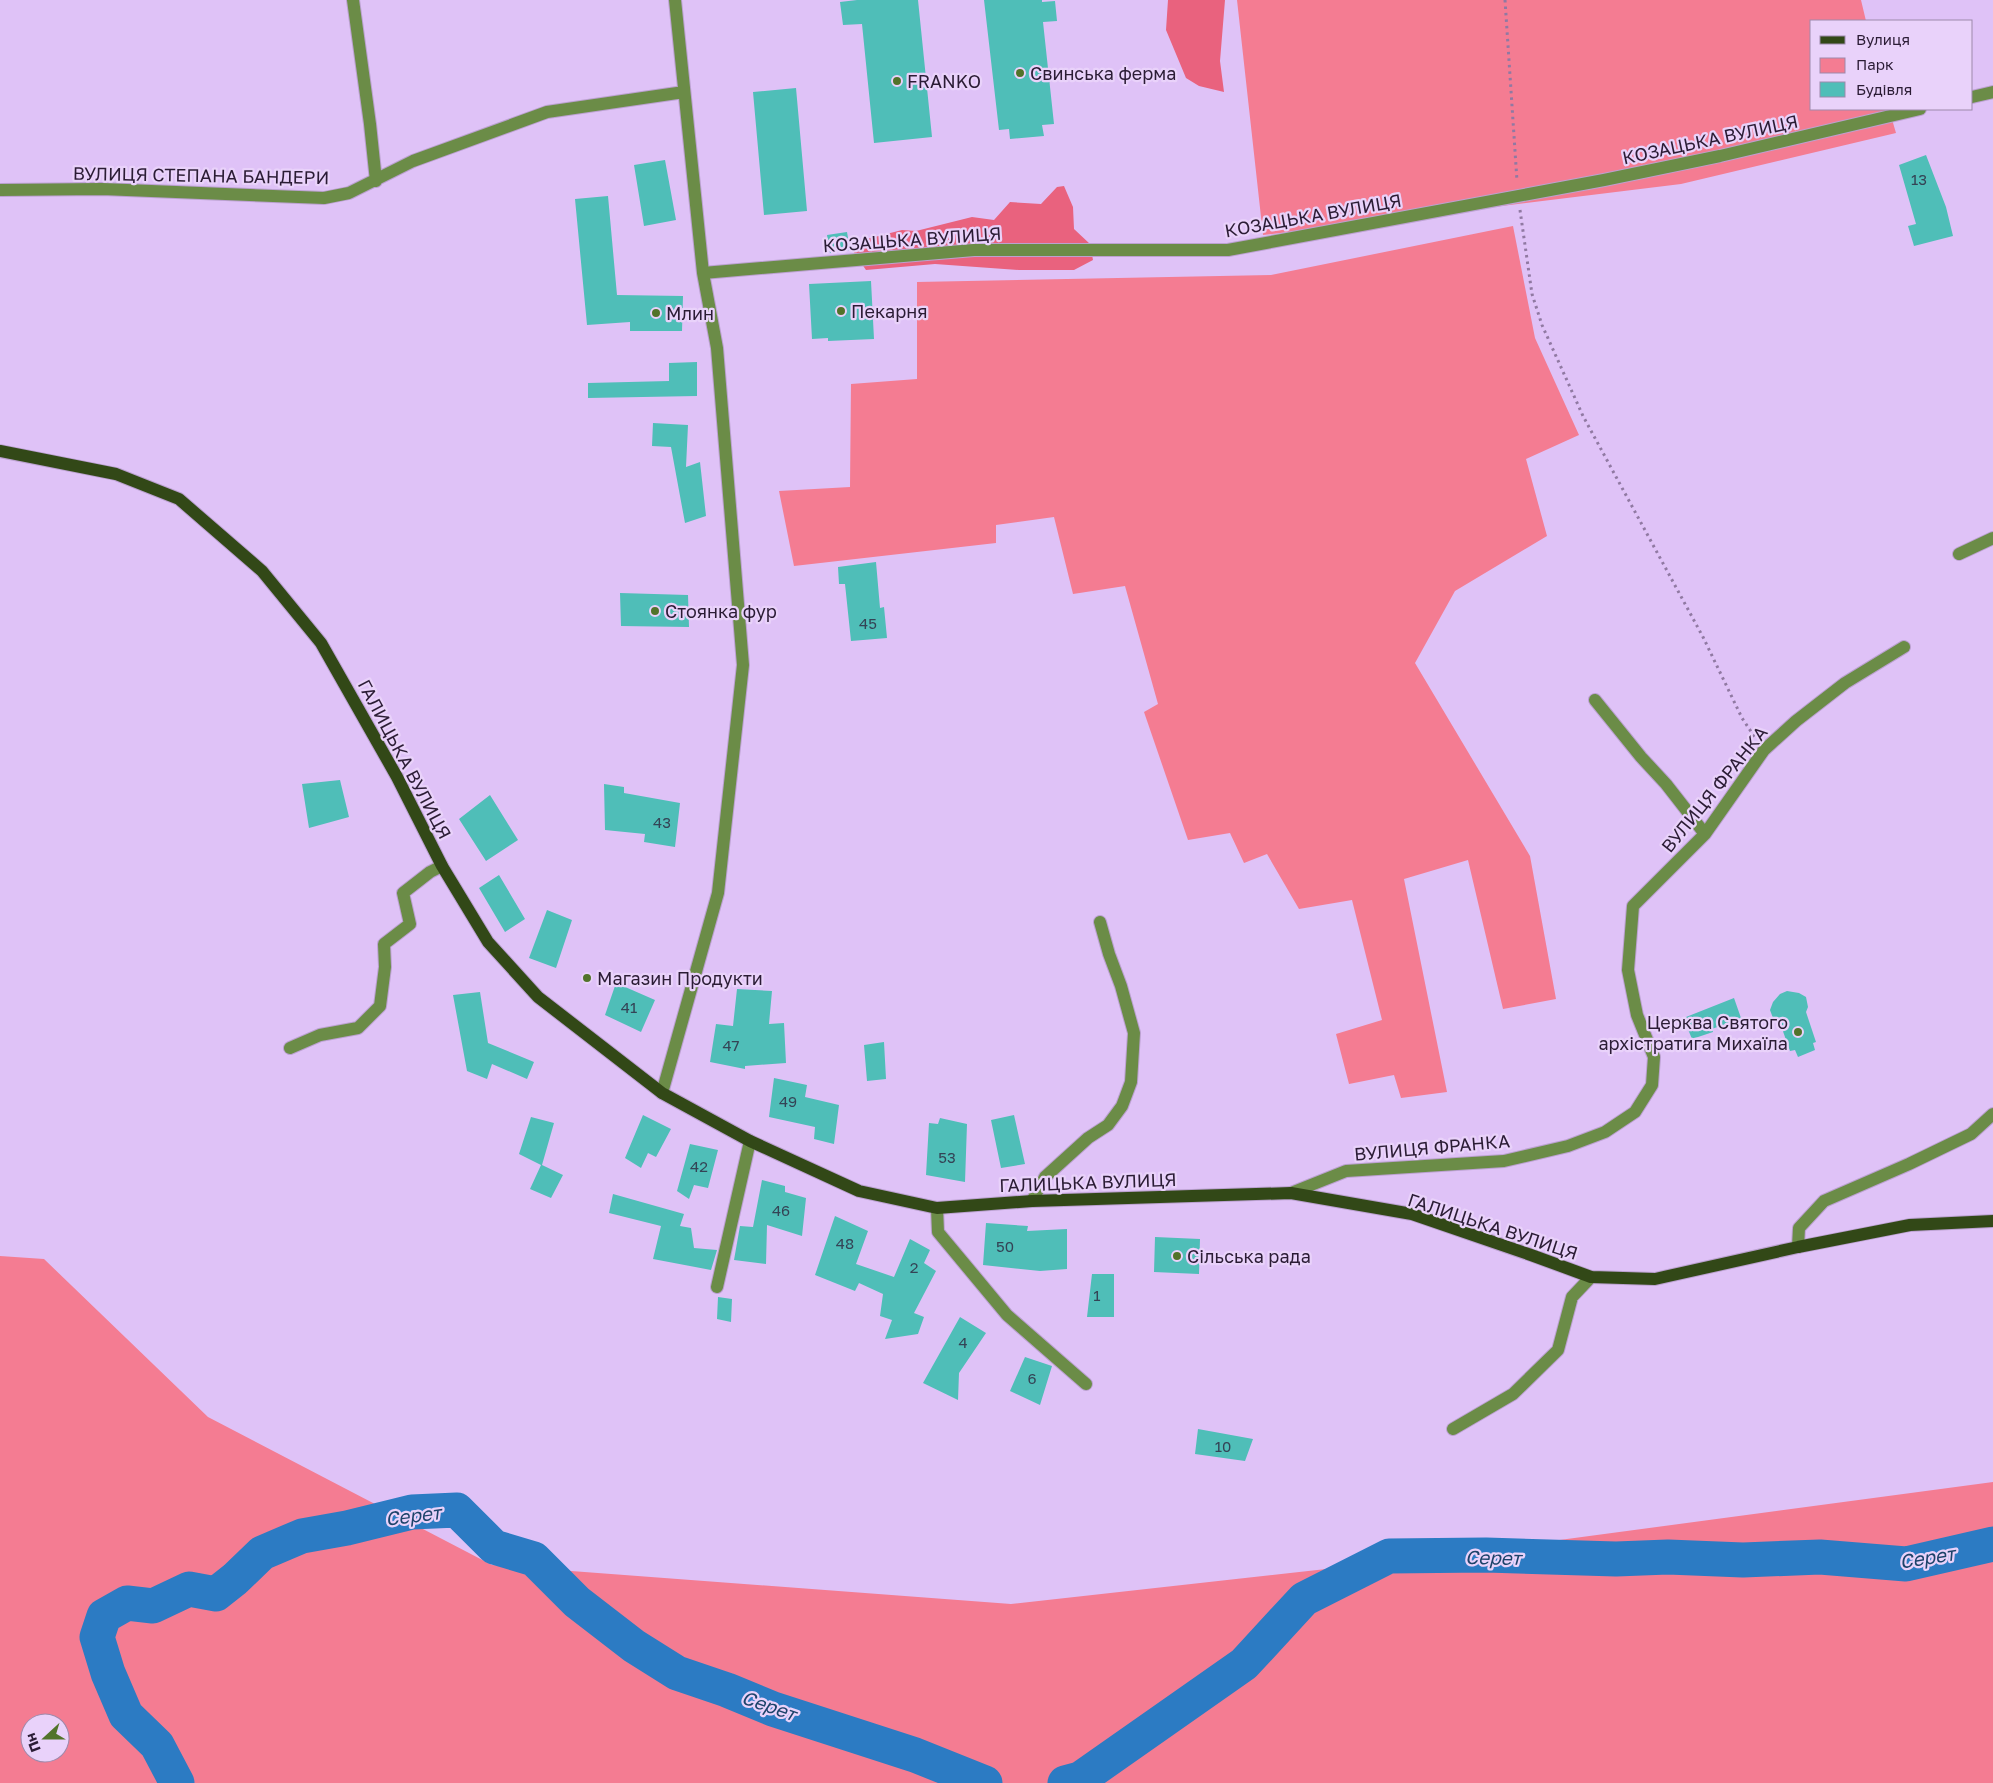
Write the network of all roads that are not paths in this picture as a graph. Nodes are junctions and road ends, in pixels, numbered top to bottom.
1 (352, 0) edge
2 (675, 0) edge
3 (684, 92) junction
4 (1993, 92) edge
5 (1973, 97) edge
6 (1916, 110) edge
7 (376, 181) junction
8 (0, 190) edge
9 (703, 273) junction
10 (0, 451) edge
11 (1993, 538) edge
12 (1959, 554) dead end
13 (1904, 647) dead end
14 (1596, 700) dead end
15 (1705, 834) junction
16 (442, 866) junction
17 (1100, 922) dead end
18 (290, 1048) dead end
19 (662, 1093) junction
20 (1993, 1114) edge
21 (750, 1141) junction
22 (1292, 1193) junction
23 (1032, 1201) junction
24 (937, 1208) junction
25 (1993, 1221) edge
26 (1798, 1247) junction
27 (1591, 1278) junction
28 (717, 1288) dead end
29 (1086, 1384) dead end
30 (1453, 1429) dead end

1 - 7 street
2 - 3 street
3 - 7 street, ВУЛИЦЯ СТЕПАНА БАНДЕРИ
3 - 9 street
4 - 5 street
6 - 9 street, КОЗАЦЬКА ВУЛИЦЯ
7 - 8 street, ВУЛИЦЯ СТЕПАНА БАНДЕРИ
9 - 19 street
10 - 16 main road, ГАЛИЦЬКА ВУЛИЦЯ
11 - 12 street
13 - 15 street, ВУЛИЦЯ ФРАНКА
14 - 15 street
15 - 22 street, ВУЛИЦЯ ФРАНКА
16 - 18 street
16 - 19 main road, ГАЛИЦЬКА ВУЛИЦЯ
17 - 23 street
19 - 21 main road, ГАЛИЦЬКА ВУЛИЦЯ
20 - 26 street
21 - 24 main road, ГАЛИЦЬКА ВУЛИЦЯ
21 - 28 street
22 - 23 main road, ГАЛИЦЬКА ВУЛИЦЯ
22 - 27 main road, ГАЛИЦЬКА ВУЛИЦЯ
23 - 24 main road, ГАЛИЦЬКА ВУЛИЦЯ
24 - 29 street
25 - 26 main road, ГАЛИЦЬКА ВУЛИЦЯ
26 - 27 main road, ГАЛИЦЬКА ВУЛИЦЯ
27 - 30 street

